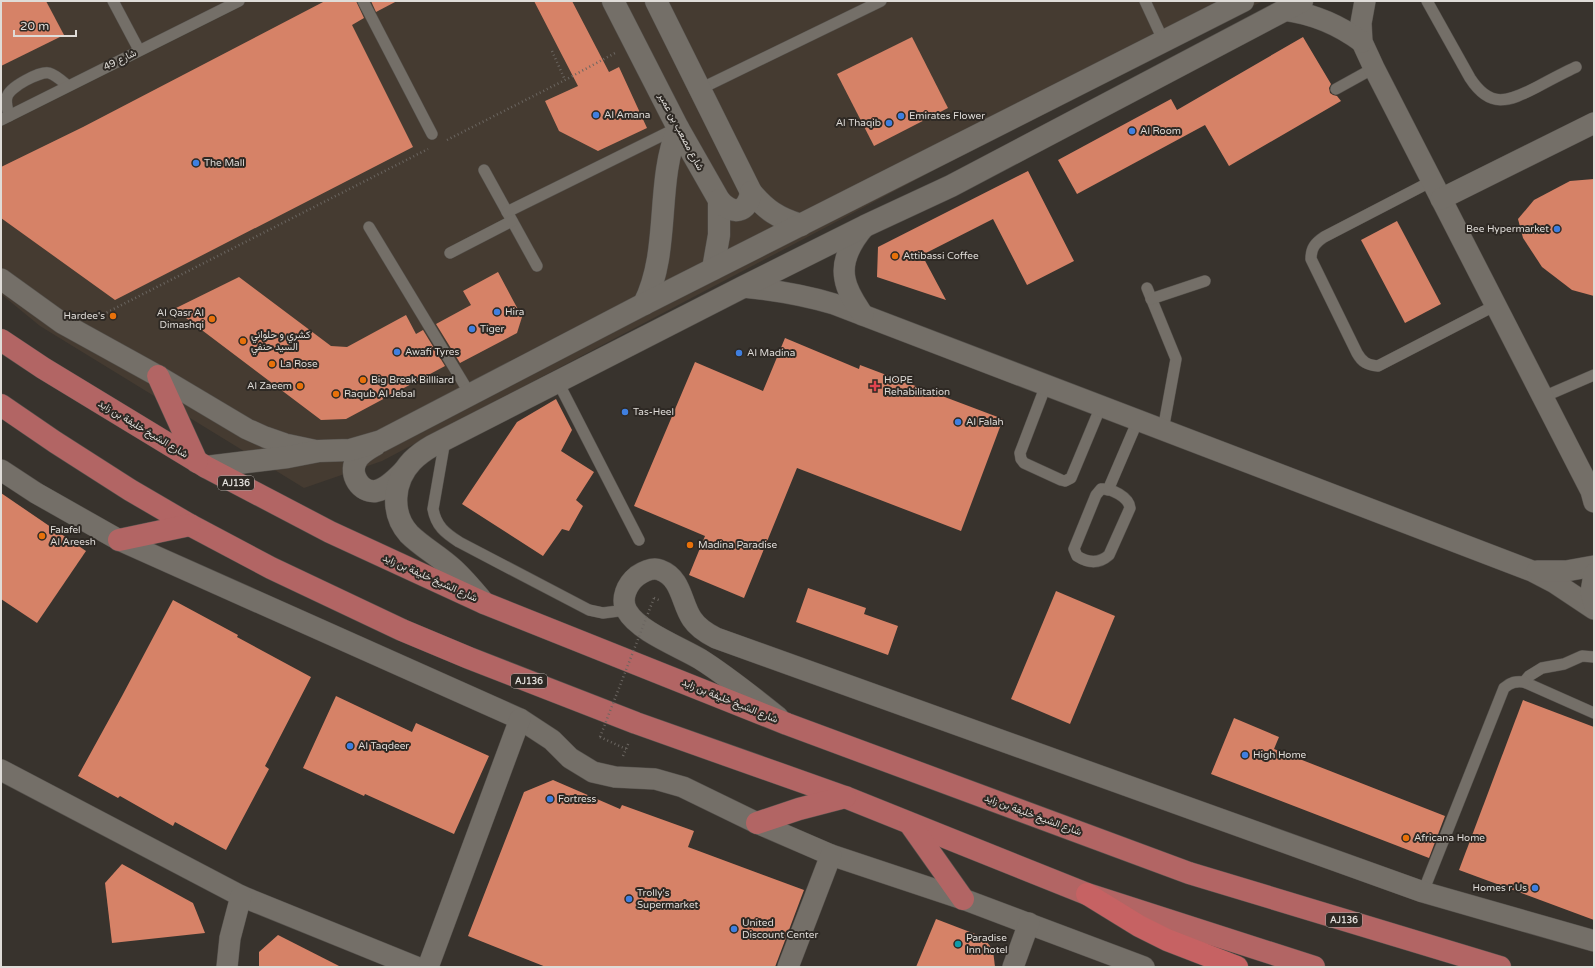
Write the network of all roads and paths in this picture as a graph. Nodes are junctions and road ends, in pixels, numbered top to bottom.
1 (113, 1) edge
2 (239, 1) edge
3 (363, 1) edge
4 (613, 1) edge
5 (656, 1) edge
6 (881, 1) edge
7 (1145, 1) edge
8 (1243, 1) edge
9 (1365, 1) edge
10 (1427, 1) edge
11 (1293, 6) edge
12 (635, 42) junction
13 (1164, 42) junction
14 (1362, 42) junction
15 (139, 50) junction
16 (552, 52) dead end
17 (1576, 67) dead end
18 (1374, 68) junction
19 (565, 80) junction
20 (68, 86) junction
21 (1336, 88) dead end
22 (700, 89) junction
23 (5, 118) edge
24 (1594, 123) edge
25 (678, 128) junction
26 (432, 134) dead end
27 (445, 141) dead end
28 (431, 148) dead end
29 (484, 170) dead end
30 (1436, 190) junction
31 (751, 192) junction
32 (719, 200) junction
33 (510, 216) junction
34 (801, 225) junction
35 (865, 226) junction
36 (369, 227) dead end
37 (450, 253) dead end
38 (537, 266) dead end
39 (713, 269) junction
40 (1, 279) edge
41 (1205, 280) dead end
42 (743, 286) junction
43 (644, 304) junction
44 (1496, 305) junction
45 (863, 315) junction
46 (74, 330) junction
47 (1, 340) edge
48 (1594, 375) edge
49 (158, 376) junction
50 (558, 382) junction
51 (1046, 385) junction
52 (470, 394) junction
53 (1543, 397) junction
54 (1, 405) edge
55 (1101, 406) junction
56 (1138, 420) junction
57 (1163, 430) junction
58 (381, 440) junction
59 (444, 440) junction
60 (318, 452) junction
61 (202, 464) junction
62 (1, 470) edge
63 (404, 471) junction
64 (1108, 490) junction
65 (1593, 496) edge
66 (190, 525) junction
67 (119, 540) junction
68 (639, 540) dead end
69 (1594, 566) edge
70 (1532, 571) junction
71 (1594, 574) edge
72 (654, 598) dead end
73 (484, 603) junction
74 (1594, 604) edge
75 (1594, 609) edge
76 (626, 610) junction
77 (1594, 657) edge
78 (1524, 682) junction
79 (1594, 713) edge
80 (520, 719) junction
81 (636, 723) junction
82 (786, 724) junction
83 (626, 749) junction
84 (1, 770) edge
85 (615, 777) junction
86 (845, 797) junction
87 (757, 823) junction
88 (910, 824) junction
89 (831, 855) junction
90 (1423, 892) junction
91 (1087, 894) junction
92 (241, 896) junction
93 (963, 899) junction
94 (1029, 923) junction
95 (1593, 938) edge
96 (227, 967) edge
97 (416, 967) edge
98 (428, 967) edge
99 (788, 967) edge
100 (1013, 967) edge
101 (1144, 967) edge
102 (1237, 967) edge
103 (1314, 967) edge
104 (1500, 967) edge

1 - 15 lane
2 - 15 lane, شارع 49
3 - 26 lane
4 - 12 street, شارع مصعب بن عمير
5 - 22 street
6 - 22 lane
7 - 13 lane
8 - 13 street
9 - 14 street
10 - 17 lane
11 - 14 street
11 - 35 street
12 - 19 path
12 - 25 street, شارع مصعب بن عمير
13 - 34 street
14 - 18 street
15 - 20 lane, شارع 49
16 - 19 path
18 - 21 lane
18 - 30 street
19 - 27 path
20 - 23 lane, شارع 49
20 - 23 lane
22 - 31 street
24 - 30 street
25 - 32 street, شارع مصعب بن عمير
25 - 33 lane
25 - 43 street
28 - 46 path
29 - 33 lane
30 - 44 street
30 - 44 lane
31 - 32 street
31 - 34 street
32 - 39 street, شارع مصعب بن عمير
33 - 37 lane
33 - 38 lane
34 - 39 street
35 - 42 street
35 - 45 street
36 - 52 lane
39 - 43 street
40 - 46 street
41 - 57 lane
42 - 45 street
42 - 50 street
43 - 52 street
44 - 53 street
45 - 51 street
46 - 49 street
47 - 61 main road, شارع الشيخ خليفة بن زايد / AJ136
48 - 53 lane
49 - 60 street
49 - 61 main road
50 - 59 street
50 - 68 lane
51 - 55 street
51 - 55 lane
52 - 58 street
53 - 65 street
54 - 66 main road, AJ136
55 - 56 street
56 - 57 street
56 - 64 lane
57 - 70 street
58 - 60 street
58 - 63 street
59 - 63 street
59 - 76 lane
60 - 61 street
61 - 73 main road, شارع الشيخ خليفة بن زايد / AJ136
62 - 67 street
63 - 73 street
64 - 64 lane
66 - 67 main road
66 - 81 main road, AJ136
67 - 80 street
69 - 70 street
70 - 75 street
71 - 74 street
72 - 83 path, bridge
73 - 82 main road, شارع الشيخ خليفة بن زايد / AJ136
76 - 82 street
76 - 90 street
77 - 78 lane
78 - 79 lane
78 - 90 lane
80 - 85 street
80 - 98 street
81 - 83 path
81 - 86 main road, AJ136
82 - 104 main road, شارع الشيخ خليفة بن زايد / AJ136
83 - 85 path
84 - 92 street
85 - 87 street
86 - 87 main road
86 - 88 main road, AJ136
87 - 89 street
88 - 91 main road, AJ136
88 - 93 main road
89 - 93 street
89 - 99 street
90 - 95 street
91 - 102 highway
91 - 103 main road, AJ136
92 - 96 street
92 - 97 street
93 - 94 street
94 - 100 street
94 - 101 street

